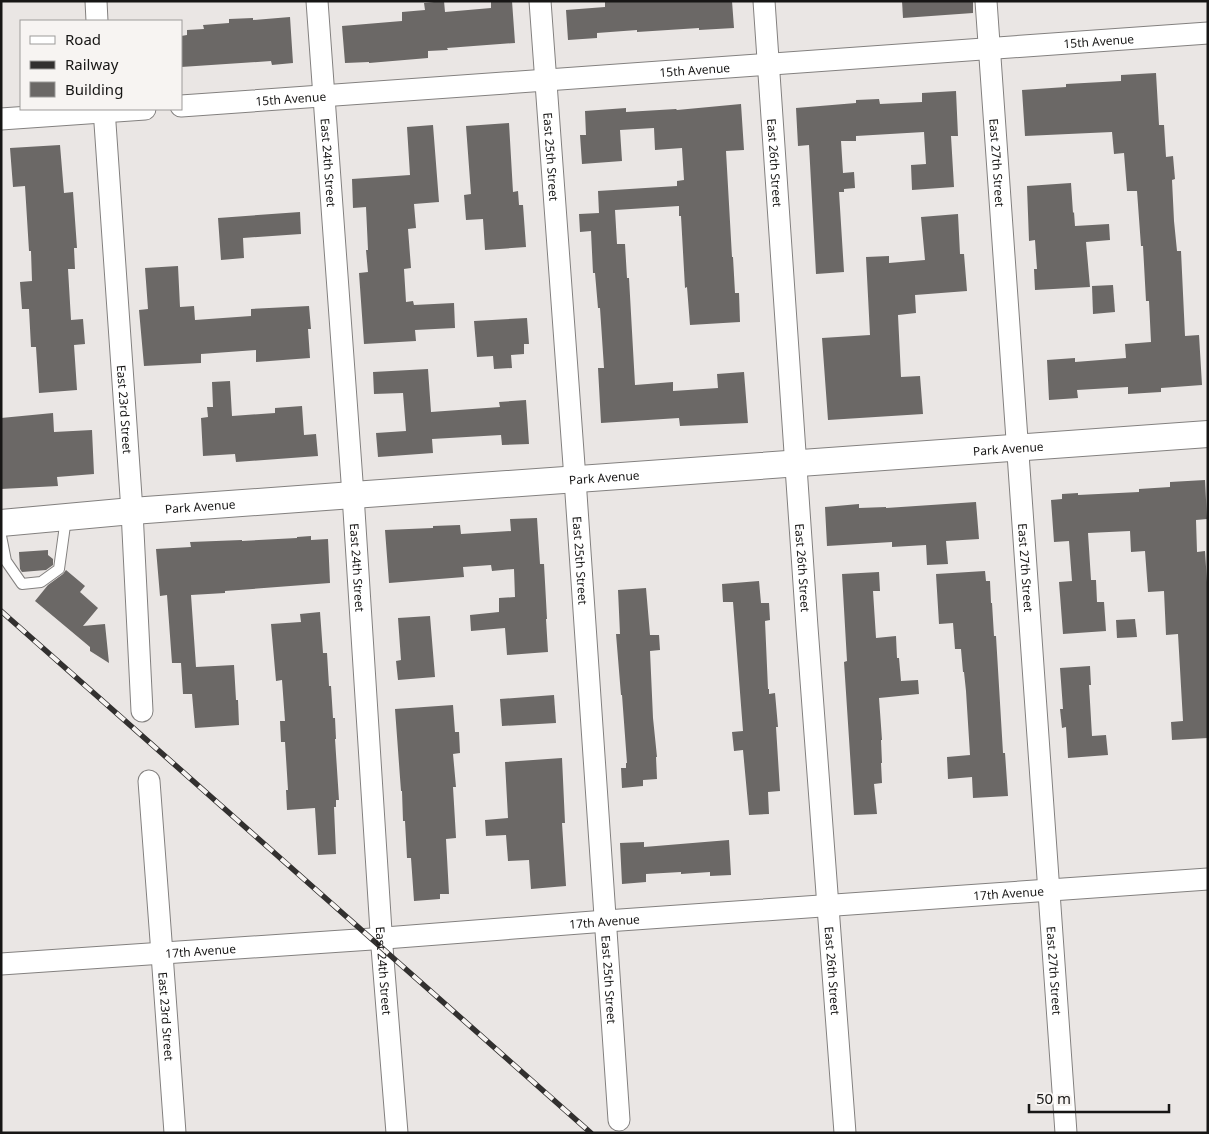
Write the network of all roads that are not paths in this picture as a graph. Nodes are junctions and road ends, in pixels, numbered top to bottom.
1 (96, 1) edge
2 (316, 1) edge
3 (540, 1) edge
4 (764, 1) edge
5 (986, 1) edge
6 (97, 20) edge
7 (1208, 33) edge
8 (989, 49) junction
9 (768, 64) junction
10 (545, 80) junction
11 (323, 96) junction
12 (182, 106) edge
13 (104, 110) edge
14 (1, 119) edge
15 (1208, 434) edge
16 (1017, 448) junction
17 (796, 464) junction
18 (575, 479) junction
19 (353, 494) junction
20 (132, 511) junction
21 (66, 517) junction
22 (1, 523) edge
23 (1, 536) edge
24 (142, 711) dead end
25 (148, 781) dead end
26 (1208, 879) edge
27 (1048, 890) junction
28 (828, 905) junction
29 (606, 921) junction
30 (381, 938) junction
31 (162, 954) junction
32 (1, 964) edge
33 (619, 1120) dead end
34 (175, 1133) edge
35 (397, 1133) edge
36 (845, 1133) edge
37 (1066, 1133) edge

1 - 6 street
2 - 11 street, East 24th Street
3 - 10 street, East 25th Street
4 - 9 street, East 26th Street
5 - 8 street, East 27th Street
7 - 8 street, 15th Avenue
8 - 9 street, 15th Avenue
8 - 16 street, East 27th Street
9 - 10 street, 15th Avenue
9 - 17 street, East 26th Street
10 - 11 street, 15th Avenue
10 - 18 street, East 25th Street
11 - 12 street, 15th Avenue
11 - 19 street, East 24th Street
13 - 14 street
13 - 20 street, East 23rd Street
15 - 16 street, Park Avenue
16 - 17 street, Park Avenue
16 - 27 street, East 27th Street
17 - 18 street, Park Avenue
17 - 28 street, East 26th Street
18 - 19 street, Park Avenue
18 - 29 street, East 25th Street
19 - 20 street, Park Avenue
19 - 30 street, East 24th Street
20 - 21 street, Park Avenue
20 - 24 street, East 23rd Street
21 - 22 street, Park Avenue
21 - 23 lane
25 - 31 street, East 23rd Street
26 - 27 street, 17th Avenue
27 - 28 street, 17th Avenue
27 - 37 street, East 27th Street
28 - 29 street, 17th Avenue
28 - 36 street, East 26th Street
29 - 30 street, 17th Avenue
29 - 33 street, East 25th Street
30 - 31 street, 17th Avenue
30 - 35 street, East 24th Street
31 - 32 street, 17th Avenue
31 - 34 street, East 23rd Street

